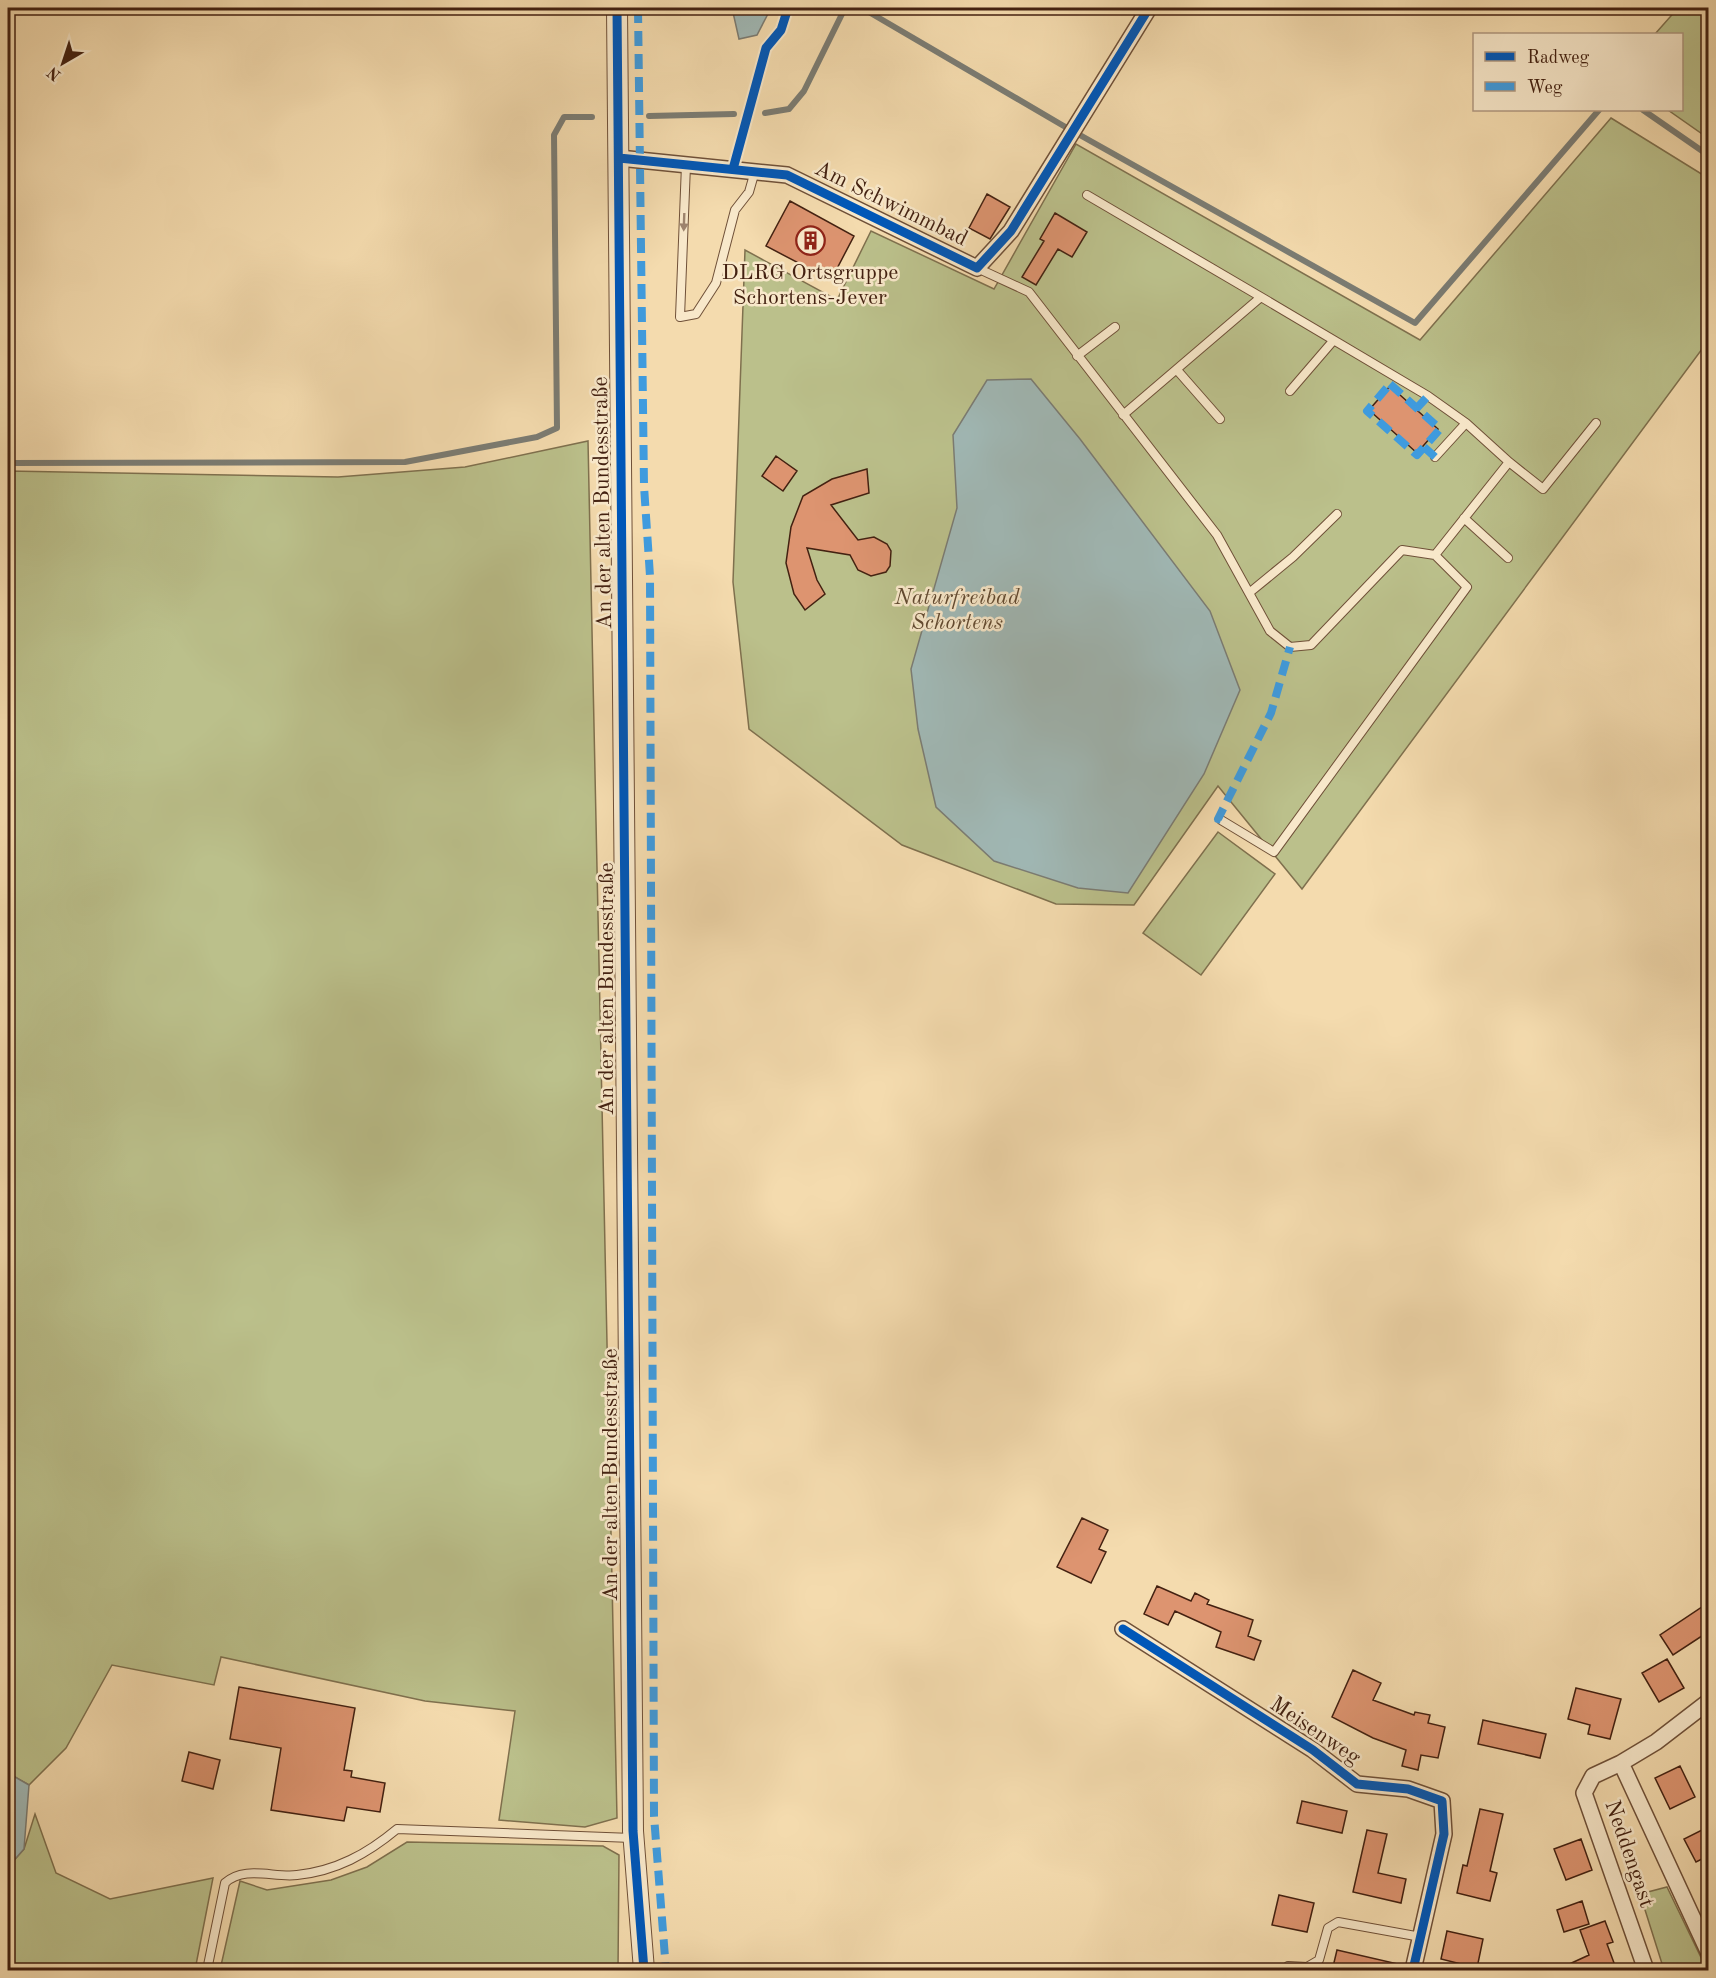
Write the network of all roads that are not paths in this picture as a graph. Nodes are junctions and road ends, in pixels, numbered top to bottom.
1 (617, 8) edge
2 (1149, 8) edge
3 (619, 158) junction
4 (686, 163) junction
5 (755, 171) junction
6 (1087, 195) dead end
7 (977, 268) junction
8 (1261, 297) junction
9 (1115, 327) dead end
10 (1333, 341) junction
11 (1077, 356) junction
12 (1177, 370) junction
13 (1290, 391) dead end
14 (1123, 416) junction
15 (1220, 419) dead end
16 (1466, 423) junction
17 (1596, 423) dead end
18 (1435, 457) dead end
19 (1509, 462) junction
20 (1337, 514) dead end
21 (1464, 518) junction
22 (1436, 555) junction
23 (1508, 558) dead end
24 (1249, 593) junction
25 (1221, 820) dead end
26 (1123, 1629) dead end
27 (1708, 1702) edge
28 (1621, 1762) junction
29 (634, 1839) junction
30 (1421, 1937) junction
31 (1708, 1951) edge
32 (1288, 1966) dead end
33 (207, 1971) edge
34 (644, 1971) edge
35 (1413, 1971) edge
36 (1646, 1971) edge

1 - 3 street, An der alten Bundesstraße
2 - 7 street, Am Schwimmbad
3 - 4 street, Am Schwimmbad
3 - 29 street, An der alten Bundesstraße
4 - 5 street, Am Schwimmbad
4 -> 5 lane
5 - 7 street, Am Schwimmbad
6 - 8 lane
7 - 11 lane
8 - 10 lane
8 - 12 lane
9 - 11 lane
10 - 13 lane
10 - 16 lane
11 - 14 lane
12 - 14 lane
12 - 15 lane
14 - 24 lane
16 - 18 lane
16 - 19 lane
17 - 19 lane
19 - 21 lane
20 - 24 lane
21 - 22 lane
21 - 23 lane
22 - 24 lane
22 - 25 lane
26 - 30 street, Meisenweg
27 - 28 street
28 - 31 street, Neddengast
28 - 36 street, Neddengast
29 - 33 lane
29 - 34 street, An der alten Bundesstraße
30 - 32 lane
30 - 35 street, Meisenweg

